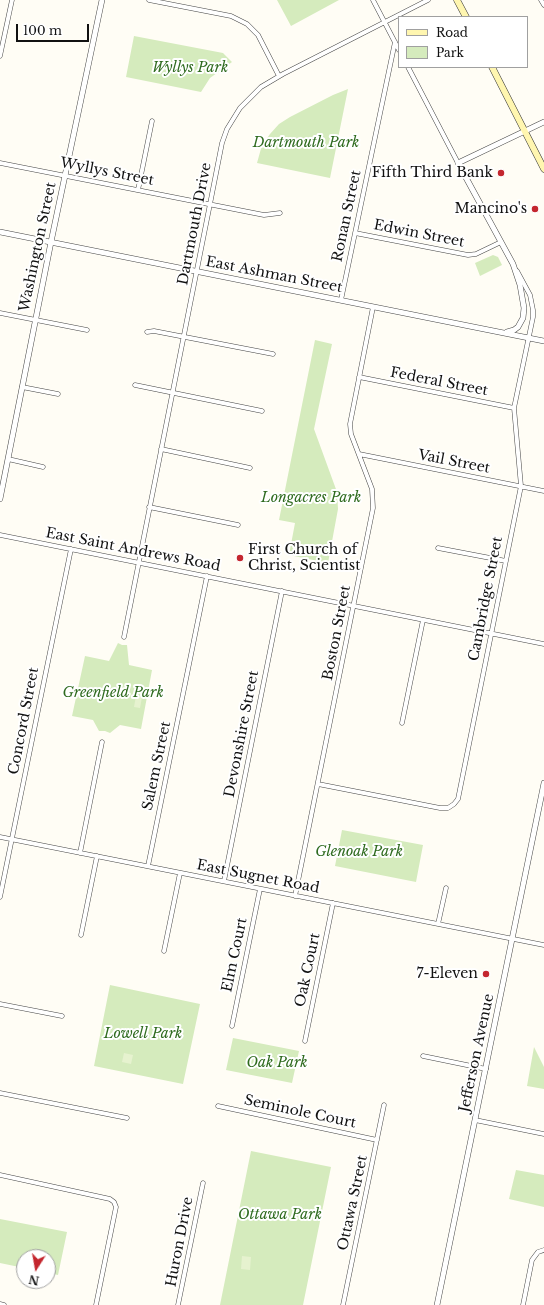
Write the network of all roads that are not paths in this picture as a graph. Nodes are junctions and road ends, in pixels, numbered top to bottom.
1 (12, 0) edge
2 (102, 0) edge
3 (149, 0) edge
4 (373, 0) edge
5 (428, 0) edge
6 (457, 0) edge
7 (541, 0) edge
8 (544, 6) edge
9 (465, 16) edge
10 (385, 22) junction
11 (395, 42) junction
12 (398, 48) edge
13 (0, 56) edge
14 (409, 68) edge
15 (492, 68) edge
16 (279, 76) junction
17 (152, 121) dead end
18 (544, 122) edge
19 (524, 131) junction
20 (0, 163) edge
21 (458, 163) junction
22 (544, 169) edge
23 (66, 175) junction
24 (138, 190) junction
25 (210, 204) junction
26 (280, 213) dead end
27 (0, 232) edge
28 (355, 233) junction
29 (51, 242) junction
30 (501, 242) junction
31 (513, 264) junction
32 (196, 272) junction
33 (341, 300) junction
34 (373, 306) junction
35 (0, 313) edge
36 (36, 320) junction
37 (87, 330) dead end
38 (147, 332) dead end
39 (504, 333) junction
40 (184, 336) junction
41 (528, 338) junction
42 (544, 341) edge
43 (274, 354) dead end
44 (359, 377) junction
45 (135, 385) dead end
46 (22, 387) junction
47 (172, 393) junction
48 (58, 394) dead end
49 (514, 408) junction
50 (262, 411) dead end
51 (161, 450) junction
52 (359, 454) junction
53 (8, 459) junction
54 (43, 467) dead end
55 (250, 468) dead end
56 (521, 486) junction
57 (544, 491) edge
58 (0, 499) edge
59 (149, 507) junction
60 (238, 525) dead end
61 (0, 535) edge
62 (438, 548) dead end
63 (70, 549) junction
64 (506, 561) junction
65 (138, 562) junction
66 (207, 576) junction
67 (282, 591) junction
68 (353, 606) junction
69 (423, 620) junction
70 (492, 633) junction
71 (124, 637) dead end
72 (544, 644) edge
73 (402, 722) dead end
74 (102, 742) dead end
75 (544, 783) edge
76 (318, 784) junction
77 (0, 837) edge
78 (12, 839) junction
79 (80, 853) junction
80 (96, 856) junction
81 (148, 866) junction
82 (180, 873) junction
83 (224, 882) junction
84 (446, 888) dead end
85 (260, 889) junction
86 (295, 896) junction
87 (0, 897) edge
88 (333, 903) junction
89 (438, 924) junction
90 (80, 935) dead end
91 (512, 939) junction
92 (544, 945) edge
93 (164, 951) dead end
94 (0, 1004) edge
95 (62, 1016) dead end
96 (232, 1026) dead end
97 (305, 1041) dead end
98 (423, 1056) dead end
99 (486, 1068) junction
100 (0, 1093) edge
101 (384, 1105) dead end
102 (218, 1106) dead end
103 (127, 1118) dead end
104 (475, 1120) junction
105 (544, 1134) edge
106 (377, 1140) junction
107 (0, 1176) edge
108 (203, 1183) dead end
109 (544, 1250) edge
110 (0, 1304) edge
111 (4, 1305) edge
112 (96, 1305) edge
113 (178, 1305) edge
114 (343, 1305) edge
115 (437, 1305) edge
116 (523, 1305) edge

1 - 13 street
2 - 23 street, Washington Street
3 - 16 street
4 - 10 street
5 - 10 street, Dartmouth Drive
6 - 9 main road
7 - 8 street
10 - 11 street
10 - 16 street, Dartmouth Drive
11 - 12 street
11 - 28 street, Ronan Street
14 - 21 street, Cambridge Street
15 - 19 main road
16 - 25 street, Dartmouth Drive
17 - 24 street
18 - 19 street
19 - 21 street
19 - 22 main road
20 - 23 street, Wyllys Street
21 - 30 street, Cambridge Street
23 - 24 street, Wyllys Street
23 - 29 street, Washington Street
24 - 25 street, Wyllys Street
25 - 26 street, Wyllys Street
25 - 32 street, Dartmouth Drive
27 - 29 street, East Ashman Street
28 - 30 street, Edwin Street
28 - 33 street, Ronan Street
29 - 32 street, East Ashman Street
29 - 36 street, Washington Street
30 - 31 street, Cambridge Street
31 - 39 street, Cambridge Street
31 - 41 street, Cambridge Street
32 - 33 street, East Ashman Street
32 - 40 street, Dartmouth Drive
33 - 34 street, East Ashman Street
34 - 39 street, East Ashman Street
34 - 44 street, Boston Street
35 - 36 street
36 - 37 street
36 - 46 street, Washington Street
38 - 40 street
39 - 41 street, East Ashman Street
40 - 43 street
40 - 47 street, Dartmouth Drive
41 - 42 street, East Ashman Street
41 - 49 street, Cambridge Street
44 - 49 street, Federal Street
44 - 52 street, Boston Street
45 - 47 street
46 - 48 street
46 - 53 street, Washington Street
47 - 50 street
47 - 51 street, Dartmouth Drive
49 - 56 street, Cambridge Street
51 - 55 street
51 - 59 street, Dartmouth Drive
52 - 56 street, Vail Street
52 - 68 street, Boston Street
53 - 54 street
53 - 58 street, Washington Street
56 - 57 street, Vail Street
56 - 64 street, Cambridge Street
59 - 60 street
59 - 65 street, Dartmouth Drive
61 - 63 street, East Saint Andrews Road
62 - 64 street
63 - 65 street, East Saint Andrews Road
63 - 78 street, Concord Street
64 - 70 street, Cambridge Street
65 - 66 street, East Saint Andrews Road
65 - 71 street, Dartmouth Drive
66 - 67 street, East Saint Andrews Road
66 - 81 street, Salem Street
67 - 68 street, East Saint Andrews Road
67 - 83 street, Devonshire Street
68 - 69 street, East Saint Andrews Road
68 - 76 street, Boston Street
69 - 70 street, East Saint Andrews Road
69 - 73 street
70 - 72 street, East Saint Andrews Road
70 - 76 street, Cambridge Street
74 - 79 street
75 - 91 street, Jefferson Avenue
76 - 86 street, Boston Street
77 - 78 street, East Sugnet Road
78 - 79 street, East Sugnet Road
78 - 87 street, Concord Street
79 - 80 street, East Sugnet Road
80 - 81 street, East Sugnet Road
80 - 90 street
81 - 82 street, East Sugnet Road
82 - 83 street, East Sugnet Road
82 - 93 street
83 - 85 street, East Sugnet Road
84 - 89 street
85 - 86 street, East Sugnet Road
85 - 96 street, Elm Court
86 - 88 street, East Sugnet Road
88 - 89 street, East Sugnet Road
88 - 97 street, Oak Court
89 - 91 street, East Sugnet Road
91 - 92 street, East Sugnet Road
91 - 99 street, Jefferson Avenue
94 - 95 street
98 - 99 street
99 - 104 street, Jefferson Avenue
100 - 103 street
101 - 106 street, Ottawa Street
102 - 106 street, Seminole Court
104 - 105 street
104 - 115 street, Jefferson Avenue
106 - 114 street, Ottawa Street
107 - 112 street
108 - 113 street, Huron Drive
109 - 116 street
110 - 111 street

